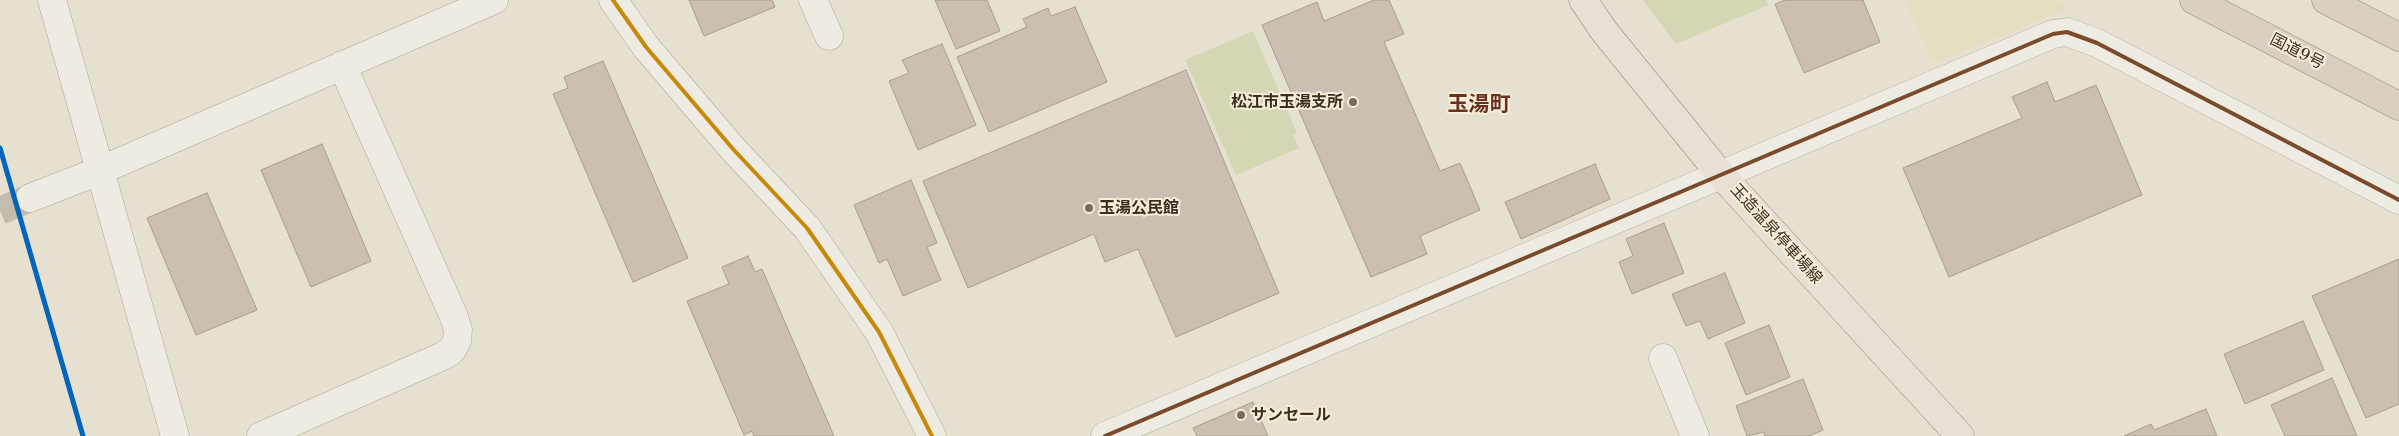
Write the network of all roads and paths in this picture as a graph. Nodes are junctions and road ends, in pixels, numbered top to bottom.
1 (52, 0) edge
2 (494, 0) edge
3 (613, 0) edge
4 (812, 0) edge
5 (1583, 0) edge
6 (2194, 0) edge
7 (2326, 0) edge
8 (829, 36) dead end
9 (2399, 37) edge
10 (342, 65) junction
11 (2399, 106) edge
12 (99, 172) junction
13 (1720, 174) junction
14 (30, 198) tunnel mouth
15 (2399, 200) edge
16 (1663, 358) dead end
17 (1154, 426) edge
18 (175, 436) edge
19 (261, 436) edge
20 (932, 436) edge
21 (1105, 436) edge
22 (1695, 436) edge
23 (1960, 436) edge

1 - 12 street
2 - 10 street
3 - 20 street
4 - 8 street
5 - 13 main road, 玉造温泉停車場線
6 - 11 highway, 国道9号
7 - 9 highway
10 - 12 street
10 - 19 street
12 - 14 street
12 - 18 street
13 - 15 street
13 - 17 street
13 - 23 main road, 玉造温泉停車場線
16 - 22 street
17 - 21 street

